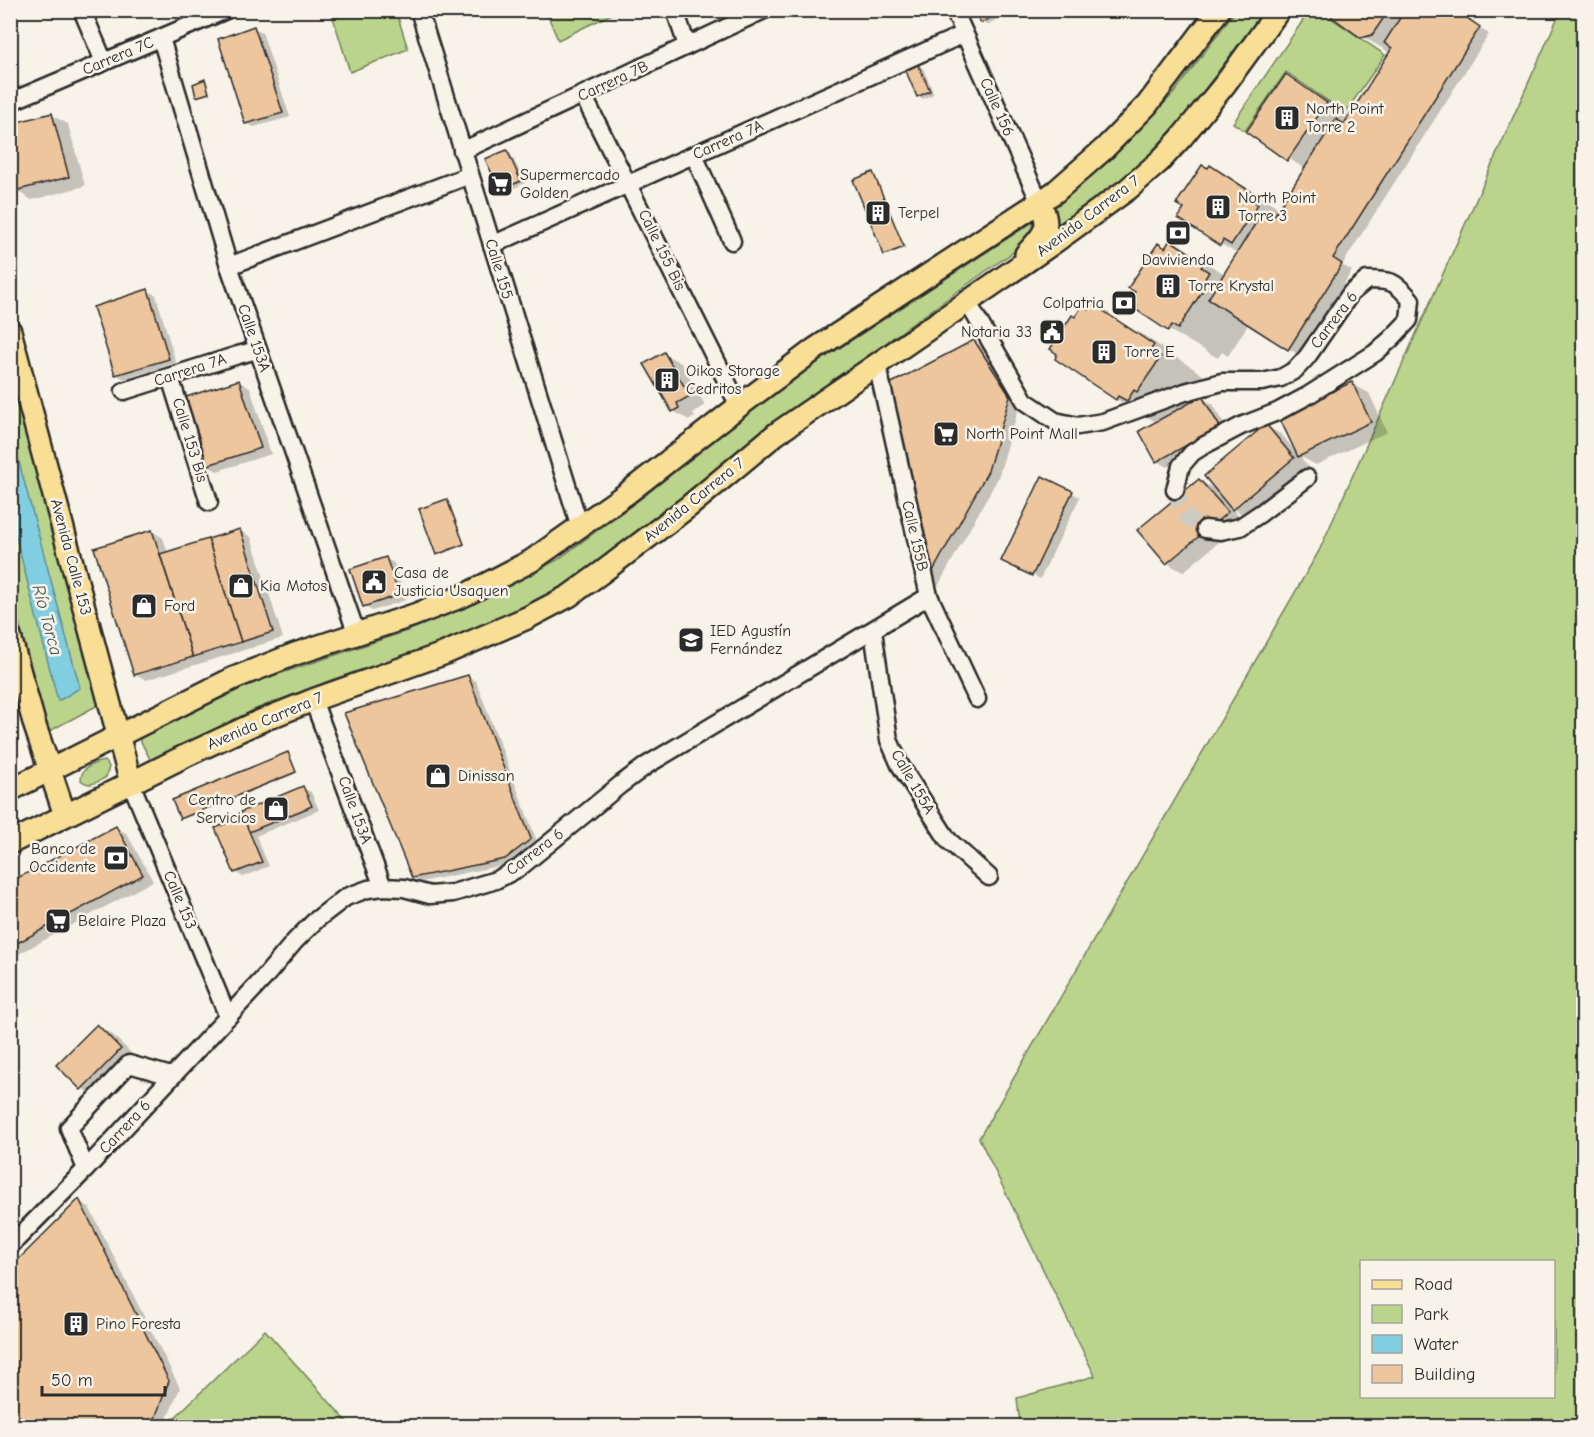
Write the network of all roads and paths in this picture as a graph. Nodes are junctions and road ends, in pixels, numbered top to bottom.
1 (82, 10) edge
2 (226, 10) edge
3 (419, 10) edge
4 (675, 10) edge
5 (764, 10) edge
6 (954, 10) edge
7 (1219, 10) edge
8 (1279, 10) edge
9 (964, 34) junction
10 (161, 38) junction
11 (687, 46) junction
12 (104, 62) junction
13 (583, 95) junction
14 (10, 102) edge
15 (462, 151) junction
16 (694, 155) junction
17 (470, 175) junction
18 (629, 184) junction
19 (1040, 203) junction
20 (732, 241) dead end
21 (492, 245) junction
22 (229, 266) junction
23 (992, 285) junction
24 (968, 303) junction
25 (10, 331) edge
26 (257, 350) junction
27 (877, 364) junction
28 (170, 377) junction
29 (124, 391) dead end
30 (739, 406) junction
31 (1307, 478) dead end
32 (1175, 490) tunnel mouth
33 (209, 502) dead end
34 (580, 527) junction
35 (1205, 529) tunnel mouth
36 (929, 596) junction
37 (873, 631) junction
38 (357, 635) junction
39 (10, 637) edge
40 (976, 699) dead end
41 (313, 700) junction
42 (118, 735) junction
43 (50, 770) junction
44 (131, 783) junction
45 (10, 790) edge
46 (65, 815) junction
47 (10, 843) edge
48 (989, 877) dead end
49 (383, 887) junction
50 (228, 1017) junction
51 (171, 1076) junction
52 (86, 1169) junction
53 (10, 1246) edge

1 - 12 street
2 - 10 street, Carrera 7C
3 - 15 street, Calle 155
4 - 11 street
5 - 11 street, Carrera 7B
6 - 9 street, Calle 156
7 - 19 main road
8 - 23 main road, Avenida Carrera 7
9 - 16 street, Carrera 7A
9 - 19 street, Calle 156
10 - 12 street, Carrera 7C
10 - 22 street, Calle 153A
11 - 13 street, Carrera 7B
12 - 14 street, Carrera 7C
13 - 15 street, Carrera 7B
13 - 18 street, Calle 155 Bis
15 - 17 street, Calle 155
16 - 18 street, Carrera 7A
16 - 20 street
17 - 21 street, Calle 155
17 - 22 street
18 - 21 street, Carrera 7A
18 - 30 street, Calle 155 Bis
19 - 23 main road
19 - 30 main road
21 - 34 street, Calle 155
22 - 26 street, Calle 153A
23 - 24 main road, Avenida Carrera 7
24 - 27 main road, Avenida Carrera 7
24 - 32 street, Carrera 6
25 - 42 main road, Avenida Calle 153
26 - 28 street, Carrera 7A
26 - 38 street, Calle 153A
27 - 36 street, Calle 155B
27 - 41 main road, Avenida Carrera 7
28 - 29 street, Carrera 7A
28 - 33 street, Calle 153 Bis
30 - 34 main road
31 - 35 street
34 - 38 main road
36 - 37 street, Carrera 6
36 - 40 street, Calle 155B
37 - 48 street, Calle 155A
37 - 49 street, Carrera 6
38 - 42 main road
39 - 43 main road
41 - 44 main road, Avenida Carrera 7
41 - 49 street, Calle 153A
42 - 43 main road
42 - 44 main road, Avenida Calle 153
43 - 45 main road
43 - 46 main road
44 - 46 main road, Avenida Carrera 7
44 - 50 street, Calle 153
46 - 47 main road, Avenida Carrera 7
49 - 50 street, Carrera 6
50 - 51 street, Carrera 6
51 - 52 street, Carrera 6
51 - 52 street
52 - 53 street, Carrera 6

